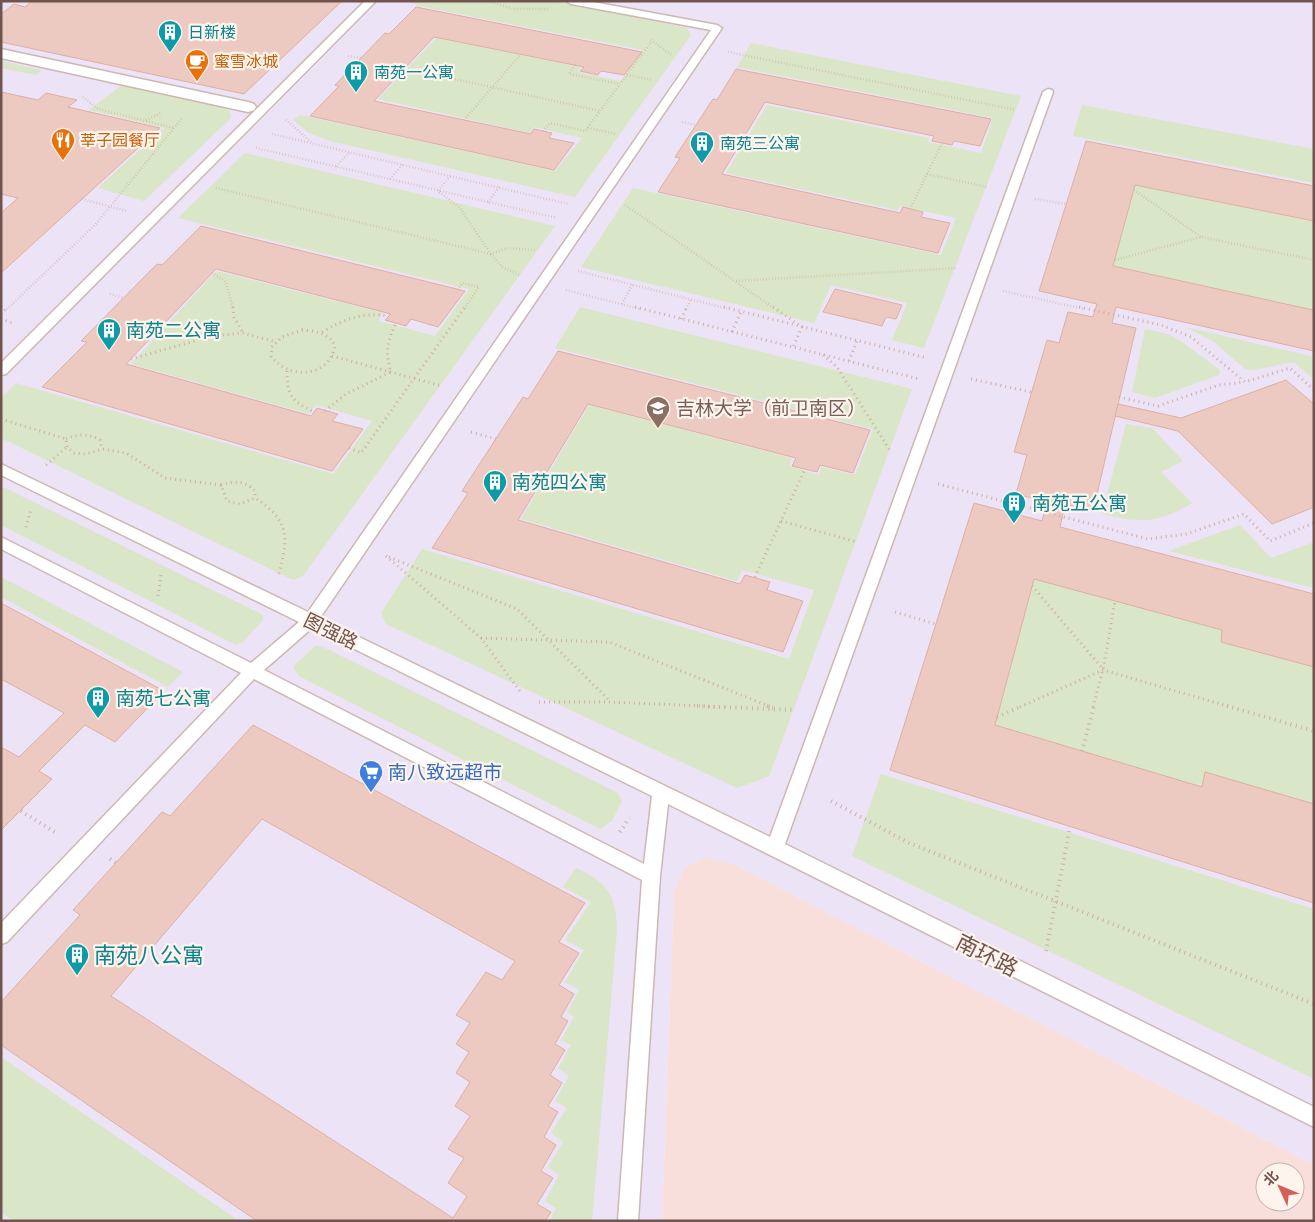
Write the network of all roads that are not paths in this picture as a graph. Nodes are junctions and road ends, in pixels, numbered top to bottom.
1 (371, 1) edge
2 (571, 1) edge
3 (1, 53) edge
4 (1048, 92) dead end
5 (248, 107) dead end
6 (1, 371) edge
7 (1, 469) edge
8 (1, 542) edge
9 (310, 621) junction
10 (252, 671) junction
11 (661, 792) junction
12 (775, 848) junction
13 (651, 876) junction
14 (1, 936) edge
15 (1314, 1118) edge
16 (628, 1221) edge

1 - 6 lane
2 - 9 lane
3 - 5 street
4 - 12 lane
7 - 9 lane, 图强路
8 - 10 lane
9 - 10 lane
9 - 11 lane, 图强路
10 - 13 lane
10 - 14 lane
11 - 12 lane, 南环路
11 - 13 lane
12 - 15 lane, 南环路
13 - 16 lane

